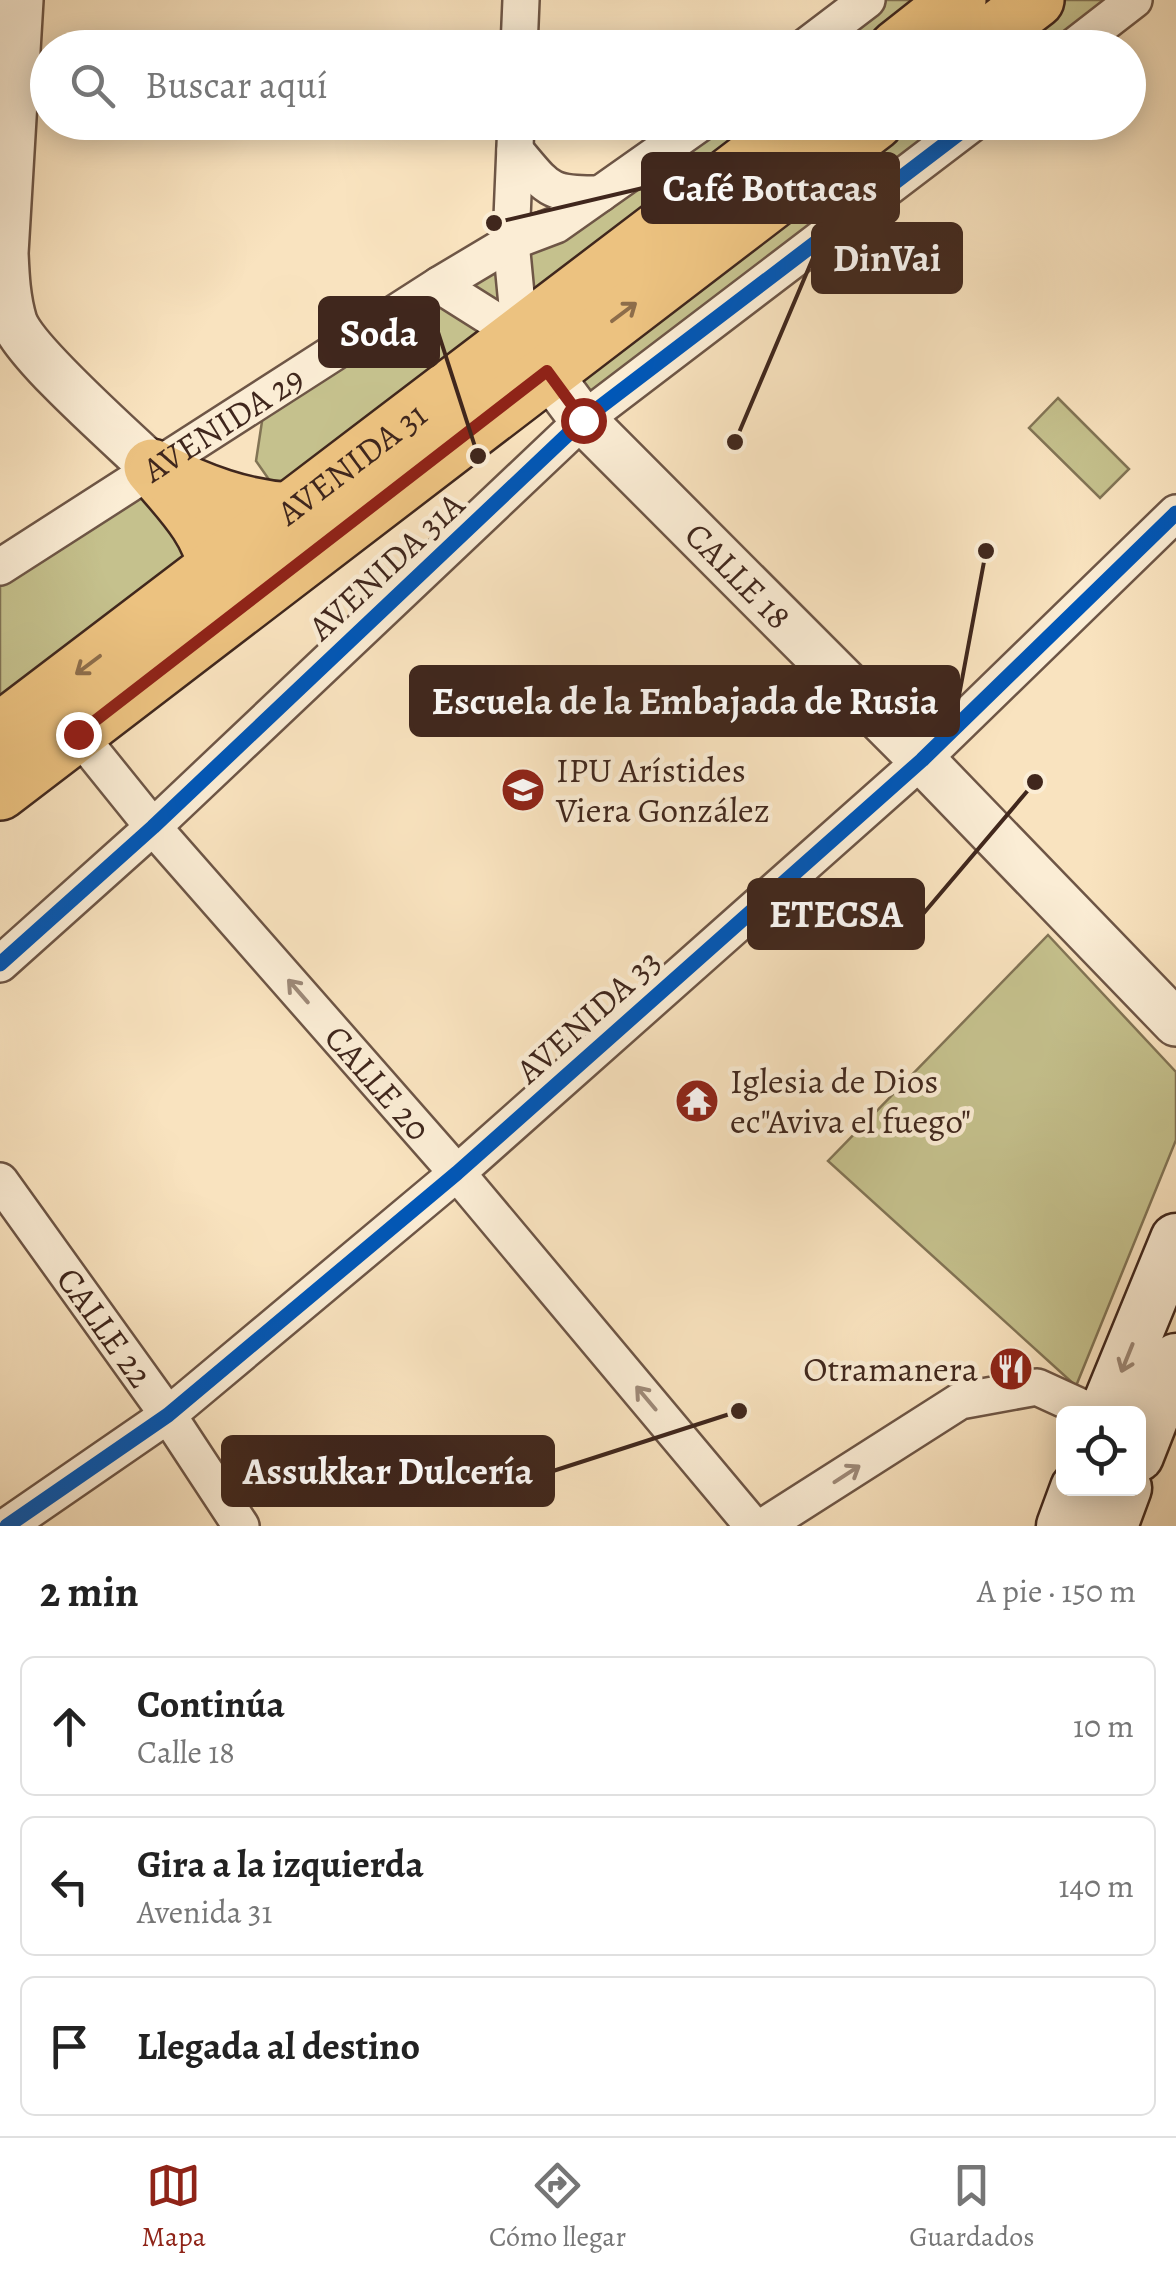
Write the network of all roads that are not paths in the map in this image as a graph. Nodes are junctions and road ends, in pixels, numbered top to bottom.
1 (20, 0) edge
2 (521, 0) edge
3 (867, 0) edge
4 (958, 0) edge
5 (1036, 0) edge
6 (1134, 0) edge
7 (520, 30) edge
8 (828, 30) edge
9 (919, 30) edge
10 (997, 30) edge
11 (1095, 30) edge
12 (516, 140) edge
13 (518, 140) edge
14 (676, 140) edge
15 (779, 140) edge
16 (848, 140) edge
17 (950, 140) edge
18 (600, 194) junction
19 (511, 242) junction
20 (439, 285) junction
21 (4, 293) edge
22 (533, 354) junction
23 (583, 420) junction
24 (152, 467) junction
25 (291, 511) junction
26 (1176, 513) edge
27 (0, 567) edge
28 (215, 568) junction
29 (179, 626) junction
30 (0, 731) edge
31 (78, 734) junction
32 (922, 760) junction
33 (0, 792) edge
34 (153, 827) junction
35 (0, 964) edge
36 (1176, 1023) edge
37 (458, 1173) junction
38 (0, 1181) edge
39 (1176, 1239) edge
40 (1176, 1359) edge
41 (1079, 1406) edge
42 (1107, 1406) edge
43 (168, 1415) junction
44 (1146, 1436) edge
45 (1073, 1496) edge
46 (1123, 1496) edge
47 (7, 1526) edge
48 (241, 1526) edge
49 (754, 1526) edge
50 (764, 1526) edge
51 (1062, 1526) edge
52 (1112, 1526) edge

1 - 21 street
2 - 7 street
3 - 8 street
4 - 9 main road
5 - 10 main road
6 - 11 street
12 - 19 street
13 - 18 street
14 - 18 street, AVENIDA 29
15 - 22 main road, AVENIDA 31
22 -> 16 main road, AVENIDA 31
17 - 23 street, AVENIDA 31A
18 - 19 street, AVENIDA 29
19 - 20 street, AVENIDA 29
19 - 22 street
20 - 22 street, CALLE 18
20 - 24 street, AVENIDA 29
21 - 24 street
22 - 23 street, CALLE 18
22 - 25 main road, AVENIDA 31
22 - 29 main road, AVENIDA 31
23 - 32 street, CALLE 18
23 - 34 street, AVENIDA 31A
24 - 25 main road
24 - 27 street, AVENIDA 29
24 - 28 main road
24 - 29 main road
25 - 28 main road, AVENIDA 31
26 - 32 street, AVENIDA 33
28 - 29 main road, AVENIDA 31
29 -> 30 main road, AVENIDA 31
29 - 31 main road, AVENIDA 31
31 - 33 main road, AVENIDA 31
31 - 34 street, CALLE 20
32 - 36 street, CALLE 18
32 - 37 street, AVENIDA 33
34 - 35 street, AVENIDA 31A
37 -> 34 street, CALLE 20
37 - 43 street, AVENIDA 33
49 -> 37 street, CALLE 20
38 - 43 street, CALLE 22
39 -> 42 main road
40 - 44 main road
50 -> 41 street
43 - 47 street, AVENIDA 33
43 - 48 street, CALLE 22
45 - 51 main road
46 - 52 main road

